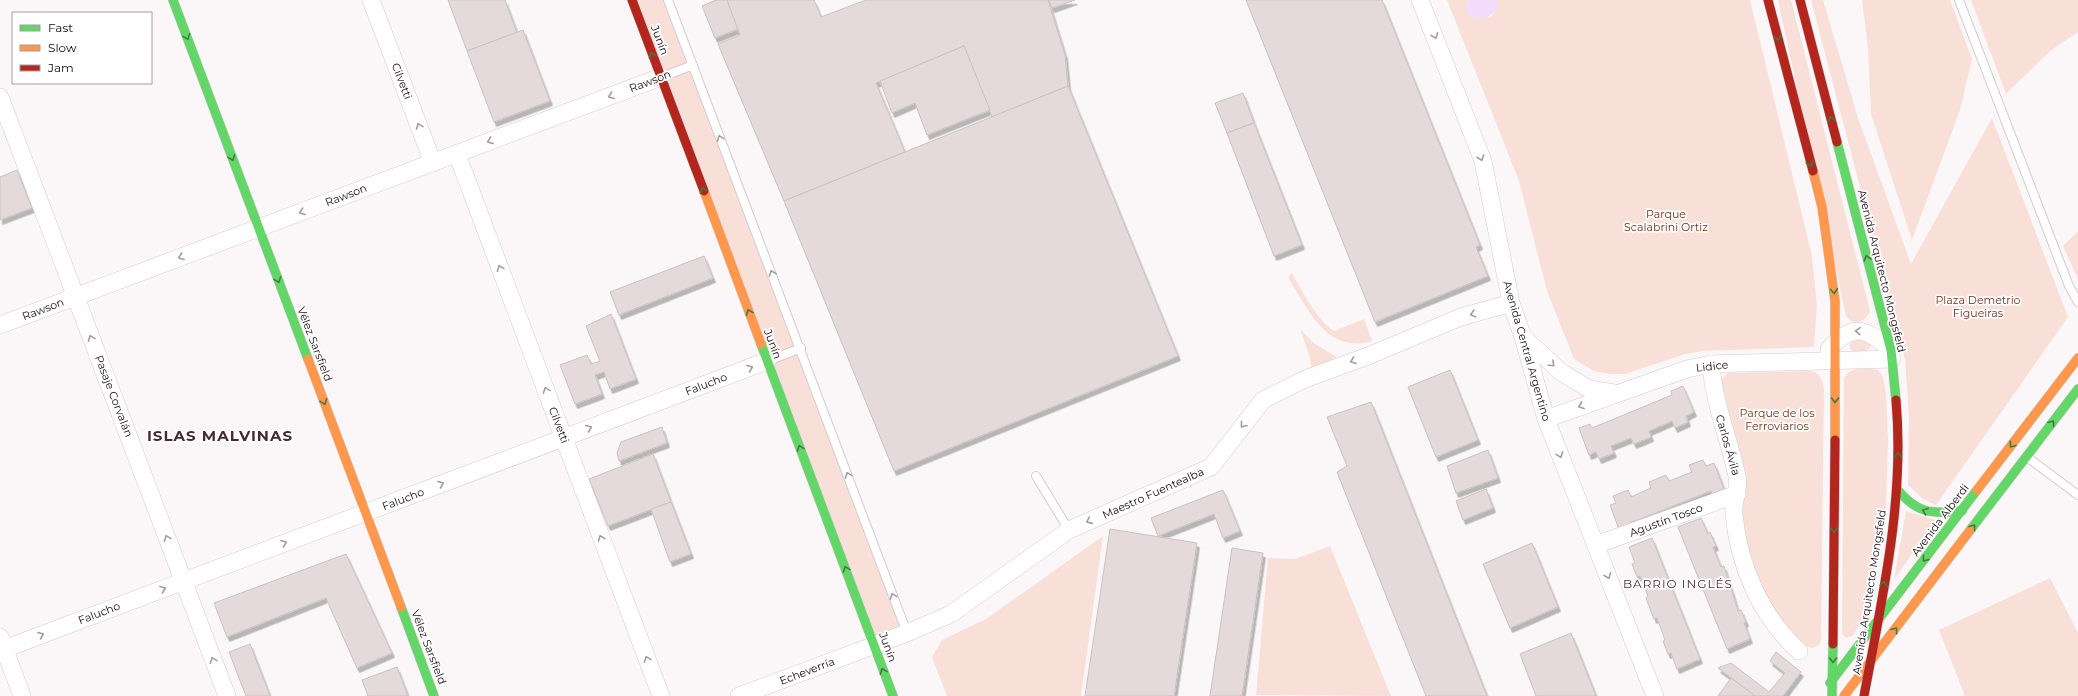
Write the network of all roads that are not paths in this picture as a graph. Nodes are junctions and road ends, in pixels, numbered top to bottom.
1 (173, 0) edge
2 (371, 0) edge
3 (632, 0) edge
4 (668, 0) edge
5 (1420, 0) edge
6 (1768, 0) edge
7 (1800, 0) edge
8 (1960, 0) edge
9 (692, 65) junction
10 (661, 77) junction
11 (0, 97) edge
12 (457, 154) junction
13 (432, 163) junction
14 (258, 228) junction
15 (76, 297) junction
16 (2078, 302) edge
17 (1511, 303) junction
18 (0, 325) edge
19 (1523, 337) junction
20 (1836, 342) junction
21 (801, 348) junction
22 (1891, 355) junction
23 (2078, 358) edge
24 (767, 361) junction
25 (1835, 361) junction
26 (1812, 362) junction
27 (1711, 364) junction
28 (2078, 389) edge
29 (1616, 393) junction
30 (1546, 419) junction
31 (564, 438) junction
32 (2027, 456) junction
33 (1036, 476) dead end
34 (1897, 489) junction
35 (1737, 494) junction
36 (2078, 495) edge
37 (1962, 511) junction
38 (365, 513) junction
39 (1069, 530) junction
40 (1596, 546) junction
41 (184, 581) junction
42 (1878, 622) junction
43 (907, 633) junction
44 (2, 643) edge
45 (874, 645) junction
46 (1799, 651) dead end
47 (1871, 662) junction
48 (1833, 680) junction
49 (1824, 691) dead end
50 (22, 696) edge
51 (227, 696) edge
52 (434, 696) edge
53 (661, 696) edge
54 (739, 696) edge
55 (893, 696) edge
56 (1655, 696) edge
57 (1832, 696) edge
58 (1844, 696) edge
59 (1864, 696) edge

1 -> 14 main road, Vélez Sarsfield
13 -> 2 street, Cilvetti
10 -> 3 main road, Junín
4 - 9 lane, Junín
5 -> 17 street, Avenida Central Argentino
6 -> 20 main road
22 -> 7 main road, Avenida Arquitecto Mongsfeld
8 - 16 lane
9 - 10 lane, Rawson
21 -> 9 lane, Junín
10 -> 12 street, Rawson
24 -> 10 main road, Junín
11 - 15 street, Pasaje Corvalán
12 - 13 street, Rawson
31 -> 12 street, Cilvetti
13 -> 14 street, Rawson
14 -> 15 street, Rawson
14 -> 38 main road, Vélez Sarsfield
15 - 18 street, Rawson
41 -> 15 street, Pasaje Corvalán
17 - 19 street, Avenida Central Argentino
17 -> 39 street, Maestro Fuentealba
19 -> 29 street, Lidice
19 - 30 street, Avenida Central Argentino
22 -> 20 street
20 - 25 main road
20 - 26 street
21 - 24 lane, Falucho
43 -> 21 lane, Junín
22 - 25 street, Lidice
34 -> 22 main road, Avenida Arquitecto Mongsfeld
23 -> 37 main road, Avenida Alberdi
31 -> 24 street, Falucho
45 -> 24 main road, Junín
25 - 26 street, Lidice
25 -> 48 main road
26 - 27 street, Lidice
27 - 29 street, Lidice
27 - 35 street, Carlos Ávila
32 -> 28 main road
29 -> 30 street, Lidice
30 -> 40 street, Avenida Central Argentino
38 -> 31 street, Falucho
53 -> 31 street, Cilvetti
32 - 36 lane
47 -> 32 main road
33 - 39 lane
37 -> 34 main road
42 -> 34 main road, Avenida Arquitecto Mongsfeld
35 - 40 street, Agustín Tosco
35 - 46 street, Carlos Ávila
37 -> 42 main road, Avenida Alberdi
41 -> 38 street, Falucho
38 - 52 main road, Vélez Sarsfield
39 - 43 street, Maestro Fuentealba
40 -> 56 street, Avenida Central Argentino
44 -> 41 street, Falucho
51 -> 41 street, Pasaje Corvalán
42 - 47 main road, Avenida Arquitecto Mongsfeld
42 - 48 main road, Avenida Alberdi
43 - 45 street, Maestro Fuentealba
44 - 50 street
45 - 54 street, Echeverría
55 -> 45 main road, Junín
47 - 58 main road
47 - 59 main road, Avenida Arquitecto Mongsfeld
48 - 49 main road, Avenida Alberdi
48 - 57 main road

